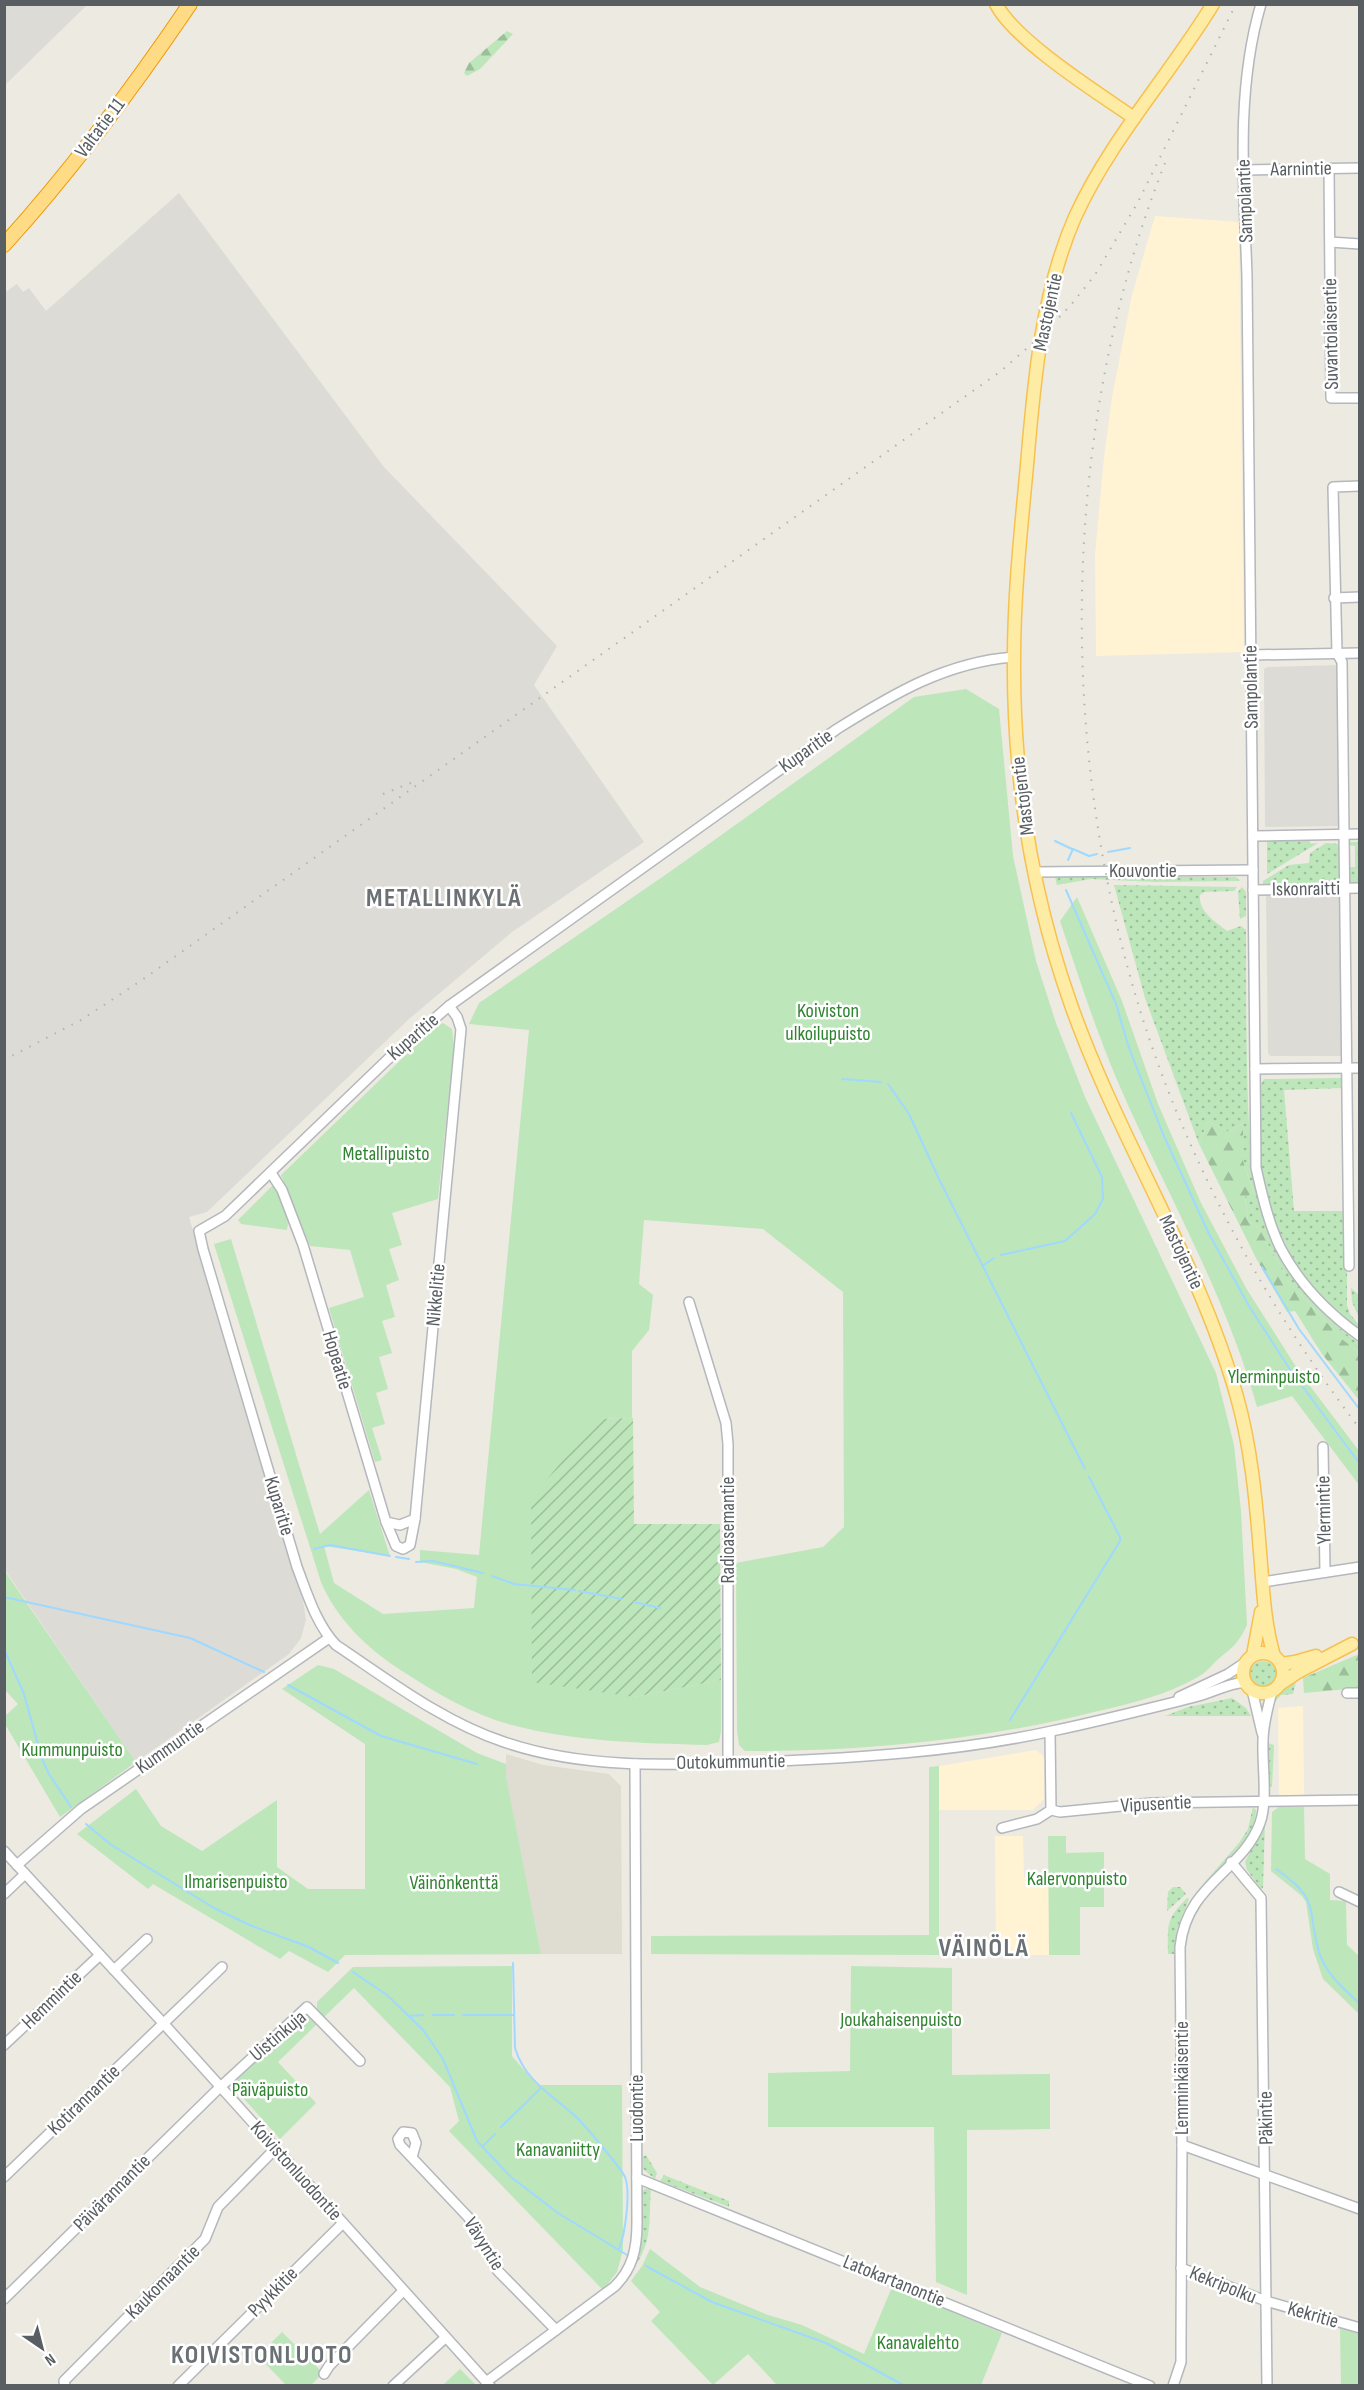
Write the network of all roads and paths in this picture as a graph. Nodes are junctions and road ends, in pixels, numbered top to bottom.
1 (190, 4) edge
2 (996, 4) edge
3 (1214, 4) edge
4 (1262, 4) edge
5 (1134, 118) junction
6 (1329, 168) junction
7 (1359, 168) edge
8 (1243, 170) junction
9 (1330, 242) junction
10 (1359, 244) edge
11 (4, 245) edge
12 (1359, 398) edge
13 (1359, 486) edge
14 (1359, 597) edge
15 (1334, 598) junction
16 (1337, 653) junction
17 (1359, 653) edge
18 (1251, 655) junction
19 (1014, 657) junction
20 (1344, 834) junction
21 (1359, 834) edge
22 (1253, 836) junction
23 (1253, 870) junction
24 (1034, 872) junction
25 (1344, 888) junction
26 (1359, 888) edge
27 (1253, 890) junction
28 (449, 1006) junction
29 (1346, 1068) junction
30 (1359, 1068) edge
31 (1255, 1069) junction
32 (271, 1173) junction
33 (1349, 1266) dead end
34 (689, 1302) dead end
35 (1359, 1336) edge
36 (1323, 1447) dead end
37 (415, 1519) junction
38 (386, 1522) junction
39 (1359, 1567) edge
40 (1324, 1572) junction
41 (1263, 1588) junction
42 (329, 1638) junction
43 (1356, 1643) edge
44 (1250, 1659) junction
45 (1277, 1660) junction
46 (1248, 1686) junction
47 (1276, 1688) junction
48 (1347, 1693) dead end
49 (1359, 1693) edge
50 (1161, 1705) junction
51 (1050, 1732) junction
52 (1263, 1738) junction
53 (728, 1763) junction
54 (635, 1764) junction
55 (1262, 1798) junction
56 (1359, 1800) edge
57 (1051, 1810) junction
58 (1002, 1828) dead end
59 (4, 1851) edge
60 (1231, 1862) junction
61 (17, 1865) junction
62 (26, 1874) junction
63 (1339, 1892) dead end
64 (4, 1894) edge
65 (1359, 1902) edge
66 (147, 1939) dead end
67 (100, 1955) junction
68 (222, 1967) dead end
69 (114, 1970) junction
70 (164, 2024) junction
71 (4, 2045) edge
72 (360, 2061) dead end
73 (220, 2087) junction
74 (1182, 2145) junction
75 (275, 2149) junction
76 (412, 2157) dead end
77 (1266, 2174) junction
78 (4, 2177) edge
79 (637, 2178) junction
80 (1359, 2209) edge
81 (343, 2223) junction
82 (1181, 2268) junction
83 (403, 2291) junction
84 (4, 2299) edge
85 (1266, 2301) junction
86 (1359, 2328) edge
87 (556, 2330) junction
88 (445, 2338) junction
89 (324, 2374) dead end
90 (64, 2383) edge
91 (488, 2384) edge
92 (177, 2385) edge
93 (393, 2385) edge
94 (1150, 2385) edge
95 (1173, 2385) edge
96 (1268, 2385) edge

1 - 11 highway, Valtatie 11
2 - 5 main road
3 - 5 main road, Mastojentie
4 - 8 street, Sampolantie
5 - 19 main road, Mastojentie
6 - 7 street, Aarnintie
6 - 8 street, Aarnintie
6 - 9 street, Suvantolaisentie
8 - 18 street, Sampolantie
9 - 10 street
9 - 12 street, Suvantolaisentie
13 - 15 street
14 - 15 street
15 - 16 street
16 - 17 street
16 - 18 street
16 - 20 street
18 - 22 street, Sampolantie
19 - 24 main road, Mastojentie
19 - 28 street, Kuparitie
20 - 21 street
20 - 22 street
20 - 25 street
22 - 23 street, Sampolantie
23 - 24 street, Kouvontie
23 - 27 street, Sampolantie
24 - 41 main road, Mastojentie
25 - 26 street, Iskonraitti
25 - 27 street, Iskonraitti
25 - 29 street
27 - 31 street, Sampolantie
28 - 32 street, Kuparitie
28 - 37 street, Nikkelitie
29 - 30 street
29 - 31 street
29 - 33 street
31 - 35 street, Sampolantie
32 - 38 street, Hopeatie
32 - 42 street, Kuparitie
34 - 53 street, Radioasemantie
36 - 40 street, Ylermintie
37 - 38 street
37 - 38 street, Nikkelitie
39 - 40 street, Ylermintie
40 - 41 street, Ylermintie
41 - 44 main road, Mastojentie
41 - 45 main road, Mastojentie
42 - 54 street, Outokummuntie
42 - 61 street, Kummuntie
43 - 45 main road
43 - 47 main road
44 - 45 main road
44 - 46 main road
44 - 50 street, Outokummuntie
45 - 47 main road
46 - 47 main road
46 - 50 street, Outokummuntie
46 - 52 street
47 - 52 street
48 - 49 street
50 - 51 street, Outokummuntie
51 - 53 street, Outokummuntie
51 - 57 street
52 - 55 street
53 - 54 street, Outokummuntie
54 - 79 street, Luodontie
55 - 56 street, Vipusentie
55 - 57 street, Vipusentie
55 - 60 street, Lemminkäisentie
57 - 58 street
59 - 61 street, Koivistonluodontie
60 - 74 street, Lemminkäisentie
60 - 77 street, Päkintie
61 - 62 street, Koivistonluodontie
62 - 64 street
62 - 67 street, Koivistonluodontie
63 - 65 street
66 - 69 street
67 - 69 street, Koivistonluodontie
67 - 71 street, Hemmintie
68 - 70 street, Kotirannantie
69 - 70 street, Koivistonluodontie
70 - 73 street, Koivistonluodontie
70 - 78 street, Kotirannantie
72 - 73 street, Uistinkuja
73 - 75 street, Koivistonluodontie
73 - 84 street, Päivärannantie
74 - 77 street
74 - 82 street, Lemminkäisentie
75 - 81 street, Koivistonluodontie
75 - 90 street, Kaukomaantie
76 - 87 street, Vävyntie
77 - 80 street
77 - 85 street, Päkintie
79 - 87 street, Luodontie
79 - 94 street, Latokartanontie
81 - 83 street, Koivistonluodontie
81 - 92 street, Pyykkitie
82 - 85 street, Kekripolku
82 - 95 street, Lemminkäisentie
83 - 88 street, Koivistonluodontie
83 - 89 street
85 - 86 street, Kekritie
85 - 96 street, Päkintie
87 - 91 street, Luodontie
88 - 91 street, Koivistonluodontie
88 - 93 street

